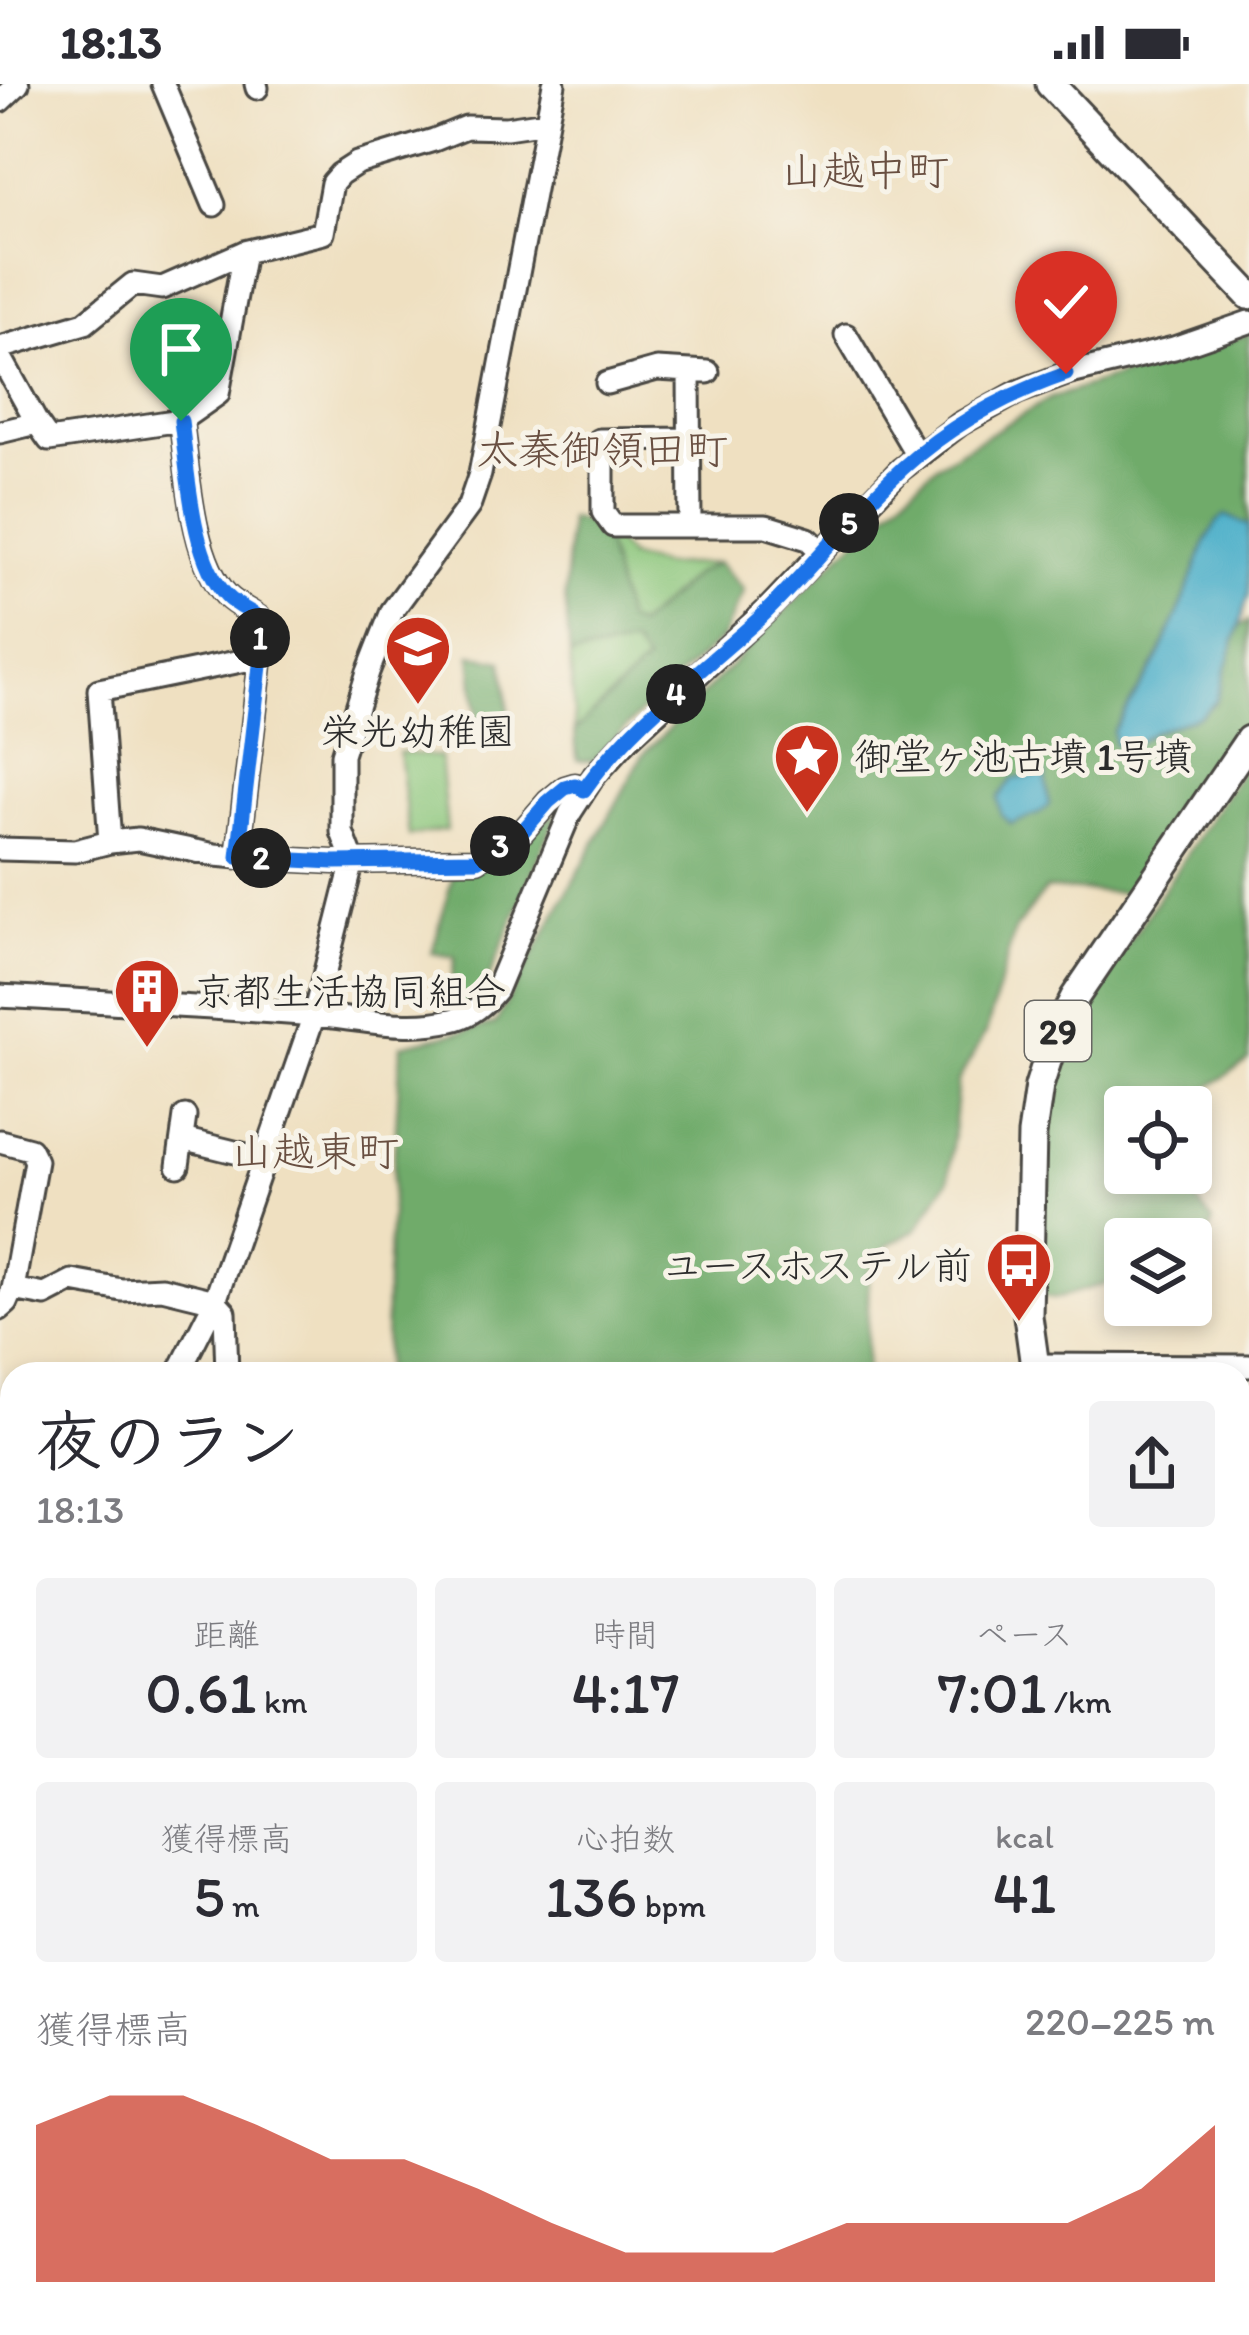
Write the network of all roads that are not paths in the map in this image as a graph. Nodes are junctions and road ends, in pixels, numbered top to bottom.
1 (18, 84) edge
2 (163, 84) edge
3 (554, 84) edge
4 (1050, 84) edge
5 (0, 101) edge
6 (546, 122) junction
7 (214, 205) dead end
8 (244, 252) junction
9 (1249, 295) edge
10 (1249, 322) edge
11 (846, 335) dead end
12 (0, 352) edge
13 (607, 383) dead end
14 (181, 421) junction
15 (37, 423) junction
16 (0, 432) edge
17 (690, 440) junction
18 (917, 455) junction
19 (690, 526) junction
20 (822, 553) junction
21 (261, 657) junction
22 (1249, 740) edge
23 (584, 790) junction
24 (110, 842) junction
25 (0, 850) edge
26 (238, 857) junction
27 (353, 861) junction
28 (0, 996) edge
29 (314, 1015) junction
30 (0, 1142) edge
31 (263, 1160) junction
32 (178, 1166) dead end
33 (6, 1299) edge
34 (215, 1301) junction
35 (184, 1362) edge
36 (227, 1362) edge
37 (1034, 1362) edge

1 - 5 street
2 - 7 street
3 - 6 street
4 - 9 main road
6 - 8 street
6 - 27 street
8 - 12 street
8 - 14 street
10 - 18 street
11 - 18 street
12 - 15 street
13 - 17 street
14 - 15 street
14 - 21 street
15 - 16 street
17 - 19 street
17 - 19 street
18 - 20 street
19 - 20 street
20 - 23 street
21 - 24 street
21 - 26 street
22 - 37 main road, 29
23 - 27 street
23 - 29 street
24 - 25 street
24 - 26 street
26 - 27 street
27 - 29 street
28 - 29 street
29 - 31 street
30 - 33 street
31 - 32 street
31 - 34 street
33 - 34 street
34 - 35 street
34 - 36 street

